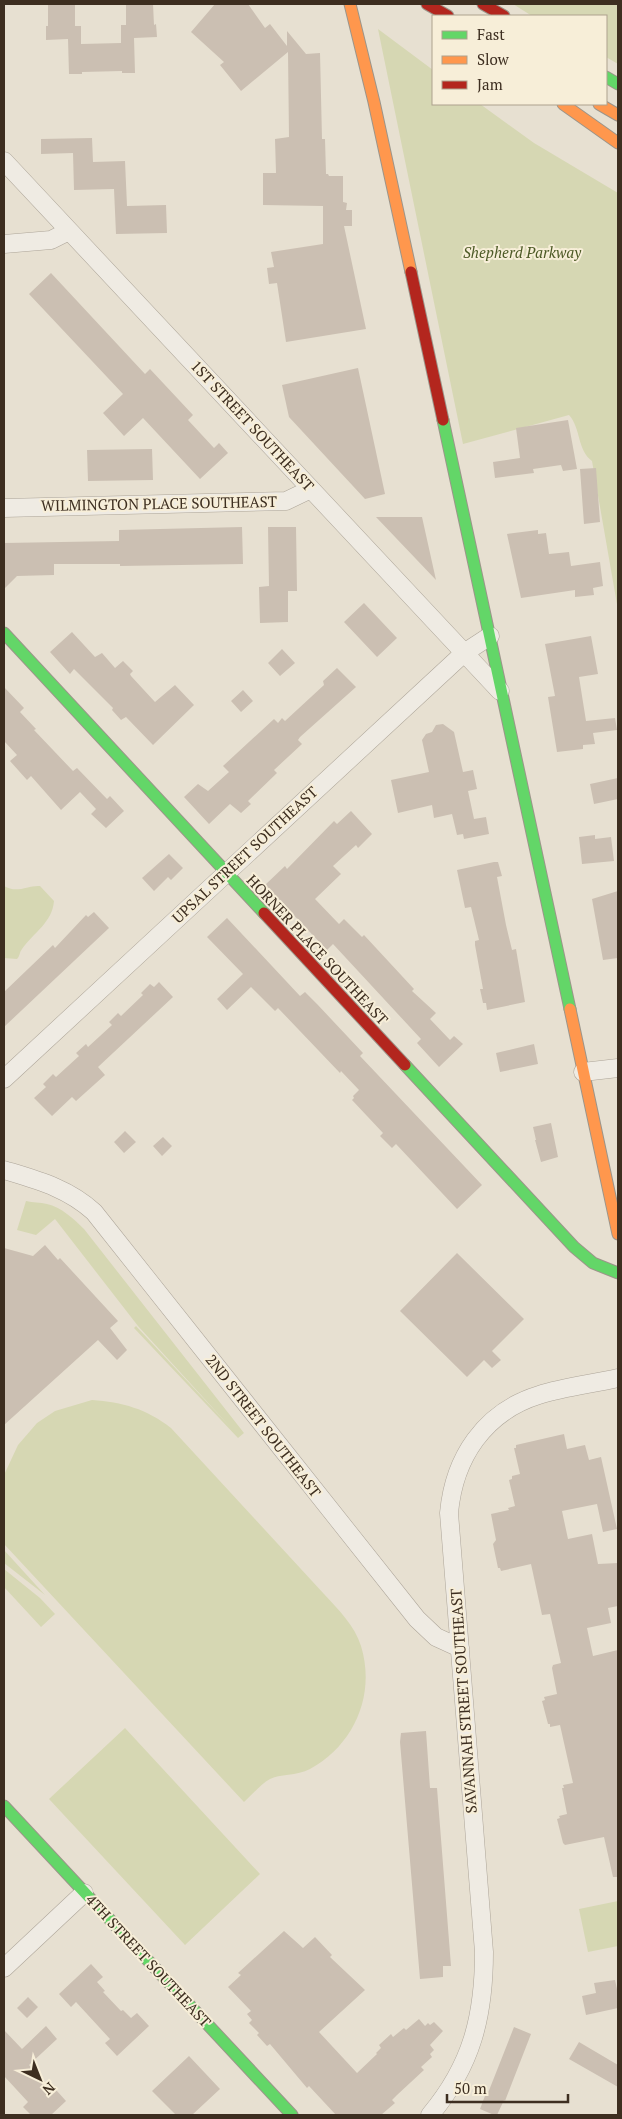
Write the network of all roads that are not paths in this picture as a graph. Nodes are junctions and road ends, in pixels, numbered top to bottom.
1 (350, 4) edge
2 (427, 4) edge
3 (482, 4) edge
4 (446, 15) edge
5 (502, 15) edge
6 (607, 78) edge
7 (618, 84) edge
8 (564, 105) edge
9 (600, 105) edge
10 (618, 115) edge
11 (618, 143) edge
12 (4, 161) edge
13 (69, 231) junction
14 (4, 244) edge
15 (311, 489) junction
16 (4, 508) edge
17 (4, 633) edge
18 (490, 636) junction
19 (464, 653) junction
20 (500, 691) junction
21 (226, 873) junction
22 (618, 1068) edge
23 (583, 1072) junction
24 (4, 1080) edge
25 (4, 1170) edge
26 (618, 1234) edge
27 (618, 1273) edge
28 (618, 1378) edge
29 (460, 1648) junction
30 (4, 1806) edge
31 (84, 1893) junction
32 (4, 1968) edge
33 (292, 2115) edge
34 (430, 2115) edge

1 - 18 main road
2 - 4 main road
3 - 5 main road
6 - 7 main road
8 - 11 main road
9 - 10 main road
12 - 13 street, 1ST STREET SOUTHEAST
13 - 14 street
13 - 15 street, 1ST STREET SOUTHEAST
15 - 16 street, WILMINGTON PLACE SOUTHEAST
15 - 19 street, 1ST STREET SOUTHEAST
17 - 21 main road, HORNER PLACE SOUTHEAST
18 - 19 street, UPSAL STREET SOUTHEAST
18 - 20 main road
19 - 20 street, 1ST STREET SOUTHEAST
19 - 21 street, UPSAL STREET SOUTHEAST
20 - 23 main road
21 - 24 street, UPSAL STREET SOUTHEAST
21 - 27 main road, HORNER PLACE SOUTHEAST
22 - 23 street
23 - 26 main road
25 - 29 street, 2ND STREET SOUTHEAST
28 - 29 street, SAVANNAH STREET SOUTHEAST
29 - 34 street, SAVANNAH STREET SOUTHEAST
30 - 31 main road, 4TH STREET SOUTHEAST
31 - 32 street
31 - 33 main road, 4TH STREET SOUTHEAST

